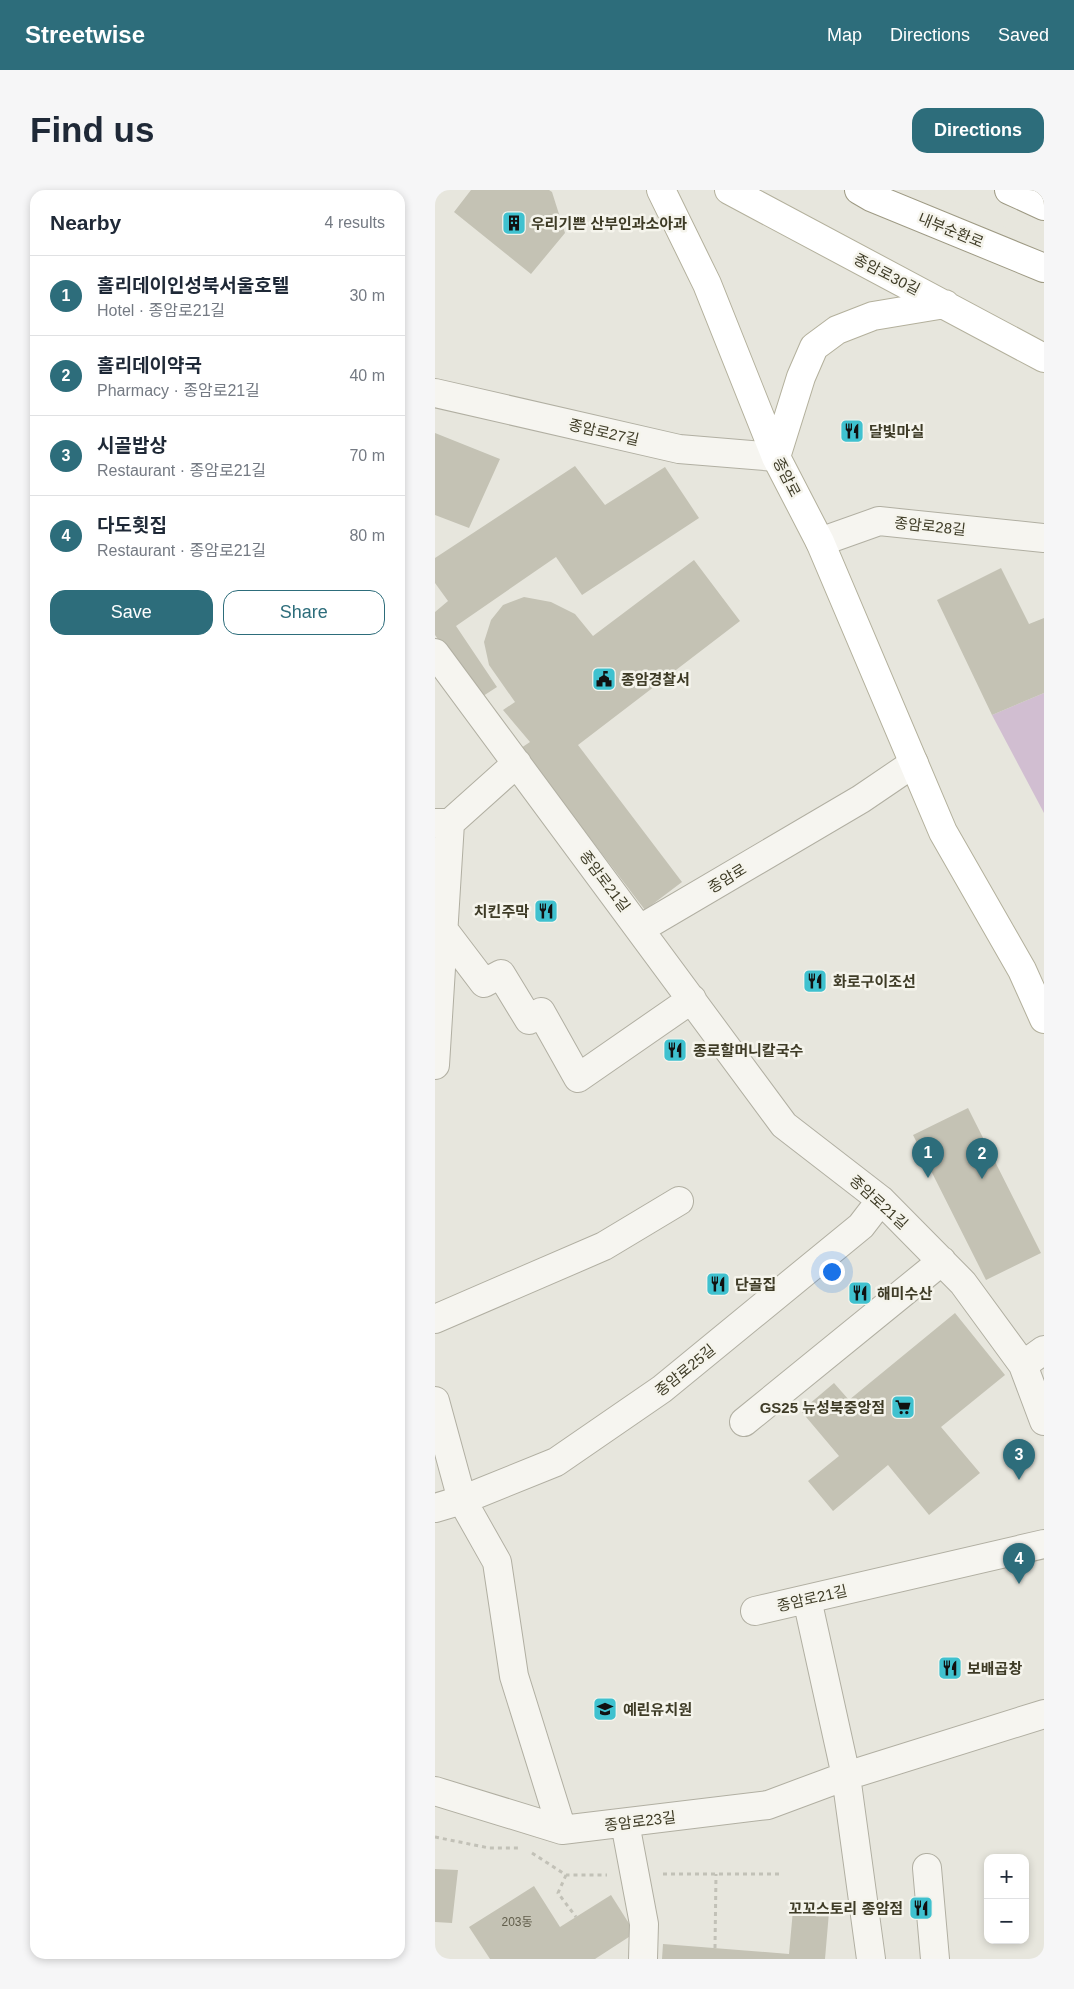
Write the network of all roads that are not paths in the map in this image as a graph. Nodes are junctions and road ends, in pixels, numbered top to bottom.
1 (661, 190) edge
2 (729, 190) edge
3 (859, 190) edge
4 (1009, 190) edge
5 (1044, 206) edge
6 (1044, 268) edge
7 (945, 304) junction
8 (1044, 358) edge
9 (435, 393) edge
10 (776, 456) junction
11 (1044, 538) edge
12 (820, 542) junction
13 (435, 653) edge
14 (517, 763) junction
15 (915, 763) junction
16 (443, 823) edge
17 (443, 929) junction
18 (640, 929) junction
19 (692, 999) junction
20 (1044, 1019) edge
21 (435, 1066) edge
22 (881, 1200) junction
23 (679, 1201) dead end
24 (942, 1261) junction
25 (435, 1319) edge
26 (1034, 1357) edge
27 (435, 1401) edge
28 (1044, 1421) edge
29 (744, 1422) dead end
30 (462, 1500) junction
31 (435, 1508) edge
32 (1044, 1544) edge
33 (807, 1599) junction
34 (755, 1611) dead end
35 (1044, 1714) edge
36 (846, 1776) junction
37 (435, 1791) edge
38 (625, 1823) junction
39 (562, 1830) junction
40 (927, 1868) dead end
41 (643, 1959) edge
42 (871, 1959) edge
43 (935, 1959) edge

1 - 10 main road, 종암로
2 - 7 main road, 종암로30길
3 - 6 main road, 내부순환로
4 - 5 main road
7 - 8 main road, 종암로30길
7 - 10 main road
9 - 10 street, 종암로27길
10 - 12 main road, 종암로
11 - 12 street, 종암로28길
12 - 15 main road, 종암로
13 - 14 street, 종암로21길
14 - 16 street
14 - 18 street, 종암로21길
15 - 18 street, 종암로
15 - 20 main road, 종암로
16 - 17 street
17 - 19 street
17 - 21 street
18 - 19 street, 종암로21길
19 - 22 street, 종암로21길
22 - 24 street, 종암로21길
22 - 30 street, 종암로25길
23 - 25 street
24 - 26 street, 종암로21길
24 - 29 street
26 - 28 street, 종암로21길
27 - 30 street
30 - 31 street, 종암로25길
30 - 39 street
32 - 33 street, 종암로21길
33 - 34 street, 종암로21길
33 - 36 street
35 - 36 street, 종암로23길
36 - 38 street, 종암로23길
36 - 42 street
37 - 39 street, 종암로23길
38 - 39 street, 종암로23길
38 - 41 street
40 - 43 street

